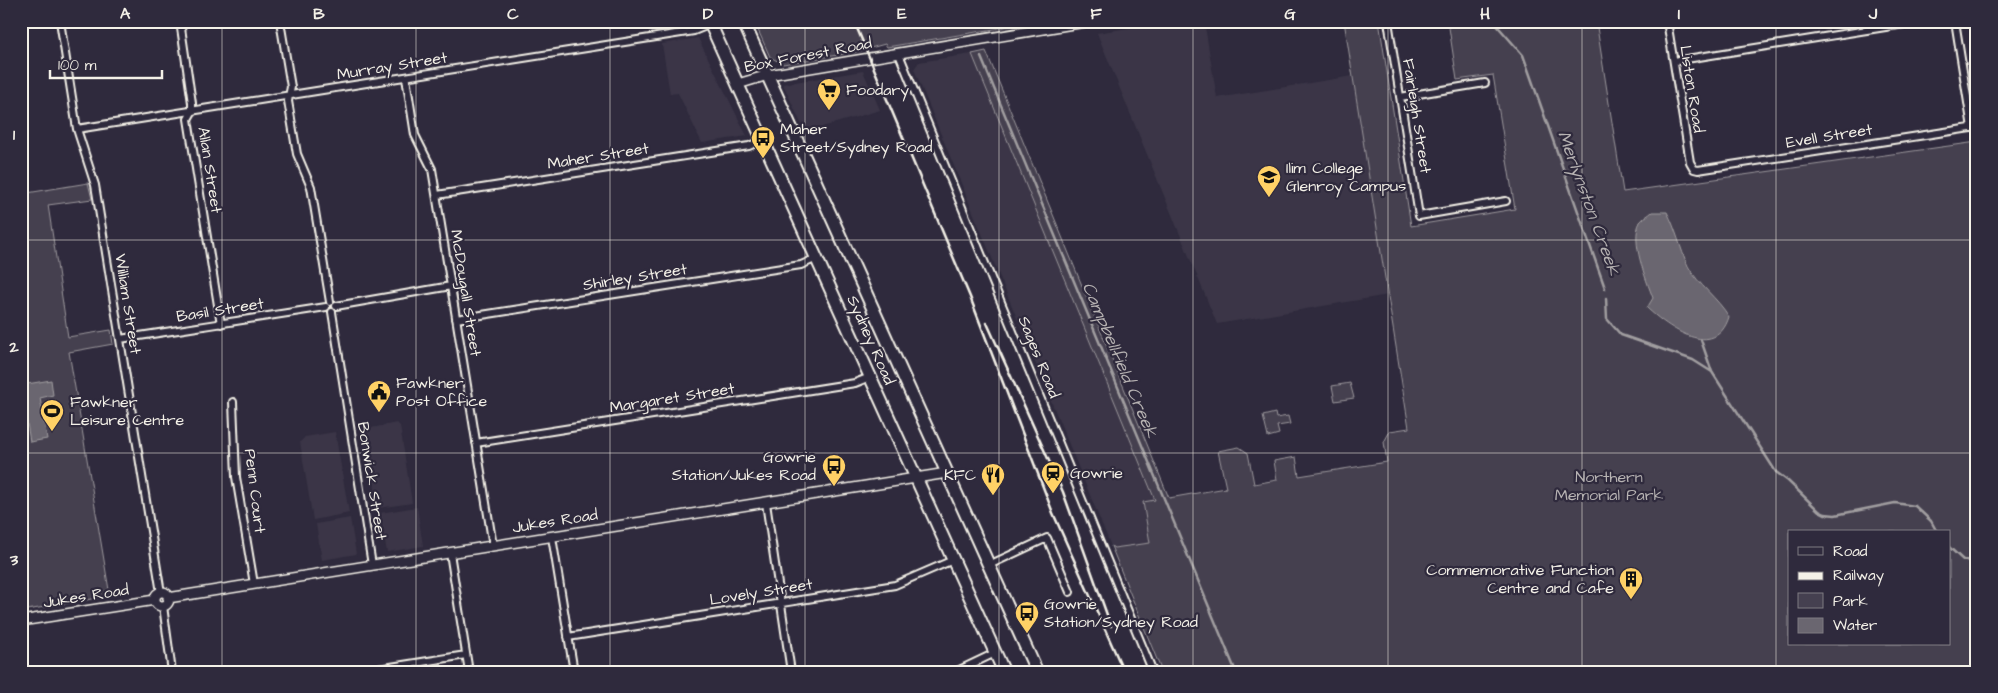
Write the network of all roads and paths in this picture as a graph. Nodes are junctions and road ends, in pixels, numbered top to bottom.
1 (60, 21) edge
2 (180, 21) edge
3 (280, 21) edge
4 (743, 21) edge
5 (1091, 21) edge
6 (1388, 21) edge
7 (1667, 21) edge
8 (1923, 21) edge
9 (1955, 21) edge
10 (710, 23) edge
11 (899, 54) junction
12 (1674, 61) junction
13 (768, 75) junction
14 (406, 78) junction
15 (1485, 83) dead end
16 (738, 84) junction
17 (291, 95) junction
18 (1400, 97) junction
19 (192, 112) junction
20 (1974, 127) edge
21 (77, 129) junction
22 (762, 140) junction
23 (1690, 162) joint
24 (437, 195) junction
25 (1506, 201) dead end
26 (816, 258) junction
27 (451, 286) junction
28 (330, 305) junction
29 (456, 319) junction
30 (221, 324) junction
31 (120, 339) junction
32 (870, 377) junction
33 (233, 402) dead end
34 (476, 443) junction
35 (947, 473) junction
36 (916, 479) junction
37 (766, 503) junction
38 (552, 537) junction
39 (493, 546) junction
40 (450, 553) junction
41 (953, 560) junction
42 (372, 565) junction
43 (989, 565) junction
44 (254, 584) junction
45 (1070, 592) dead end
46 (162, 599) junction
47 (781, 603) junction
48 (21, 621) edge
49 (568, 637) junction
50 (995, 653) junction
51 (466, 655) junction
52 (172, 672) edge
53 (359, 672) edge
54 (469, 672) edge
55 (574, 672) edge
56 (791, 672) edge
57 (955, 672) edge
58 (1004, 672) edge
59 (1037, 672) edge
60 (1153, 672) edge

1 - 21 street, William Street
2 - 19 street, Allan Street
3 - 17 street
4 - 13 highway, Sydney Road
5 - 11 street, Box Forest Road
6 - 18 street, Fairleigh Street
7 - 12 street, Liston Road
8 - 12 street
9 - 20 street
10 - 14 street, Murray Street
10 - 16 highway, Sydney Road
11 - 13 street, Box Forest Road
11 - 60 street, Sages Road
12 - 23 street, Liston Road
13 - 16 street, Box Forest Road
13 - 35 highway, Sydney Road
14 - 17 street, Murray Street
14 - 24 street, McDougall Street
15 - 18 street
16 - 22 highway, Sydney Road
17 - 19 street, Murray Street
17 - 28 street
18 - 25 street, Fairleigh Street
19 - 21 street, Murray Street
19 - 30 street, Allan Street
20 - 23 street, Evell Street
21 - 31 street, William Street
22 - 24 street, Maher Street
22 - 26 highway, Sydney Road
24 - 27 street, McDougall Street
26 - 29 street, Shirley Street
26 - 32 highway, Sydney Road
27 - 28 street, Basil Street
27 - 29 street, McDougall Street
28 - 30 street, Basil Street
28 - 42 street, Bonwick Street
29 - 34 street, McDougall Street
30 - 31 street, Basil Street
31 - 46 street, William Street
32 - 34 street, Margaret Street
32 - 36 highway, Sydney Road
33 - 44 street, Penn Court
34 - 39 street, McDougall Street
35 - 36 street, Jukes Road
35 - 43 highway, Sydney Road
36 - 37 street, Jukes Road
36 - 41 highway, Sydney Road
37 - 38 street, Jukes Road
37 - 47 street
38 - 39 street, Jukes Road
38 - 49 street
39 - 40 street, Jukes Road
40 - 42 street, Jukes Road
40 - 51 street
41 - 47 street, Lovely Street
41 - 50 highway, Sydney Road
42 - 44 street, Jukes Road
43 - 45 street
43 - 59 highway, Sydney Road
44 - 46 street, Jukes Road
46 - 48 street, Jukes Road
46 - 52 street, William Street
47 - 49 street, Lovely Street
47 - 56 street
49 - 55 street
50 - 57 street
50 - 58 highway, Sydney Road
51 - 53 street
51 - 54 street

